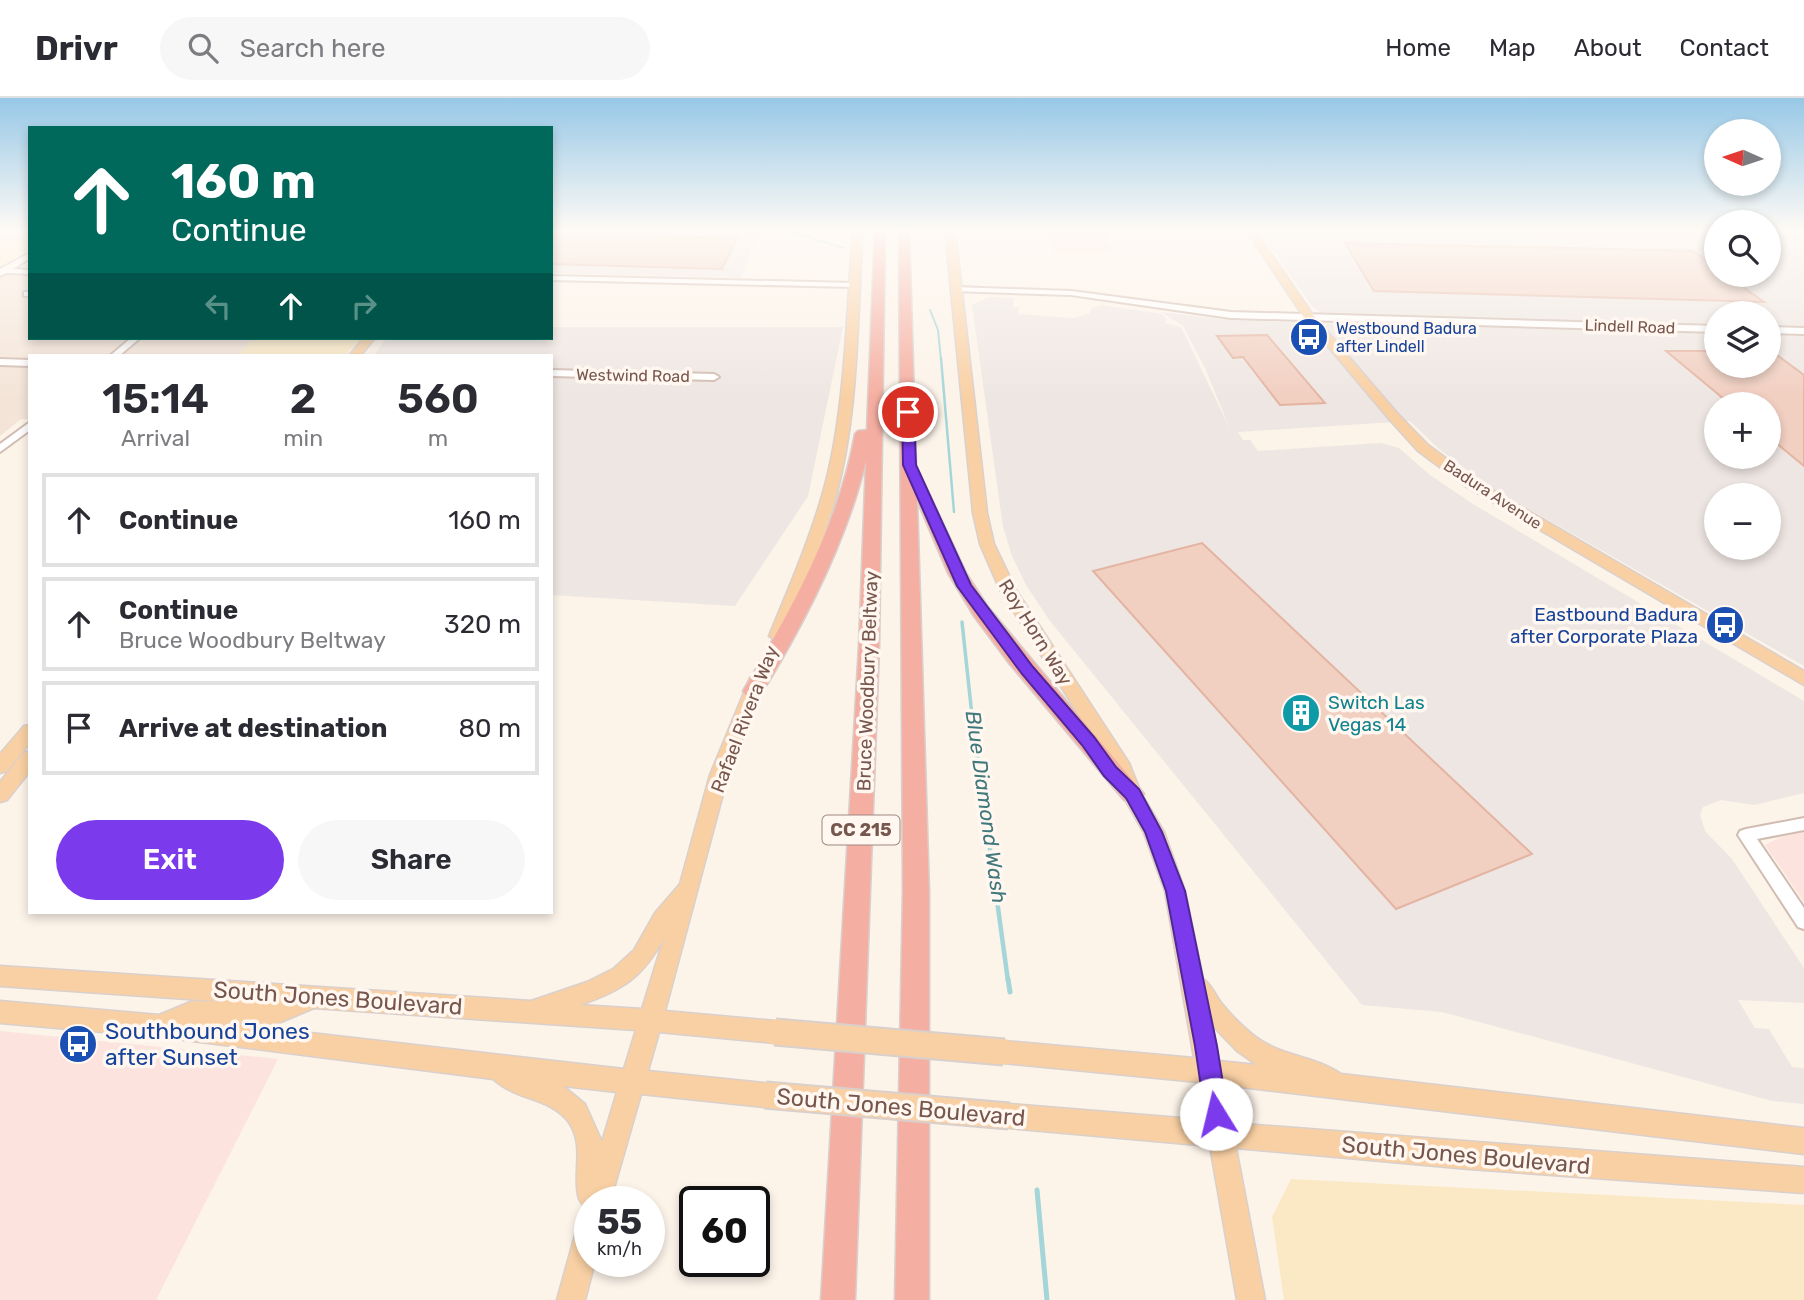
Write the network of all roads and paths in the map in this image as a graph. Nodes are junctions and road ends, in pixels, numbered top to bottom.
1 (854, 286) edge
2 (879, 286) edge
3 (905, 286) edge
4 (1287, 286) edge
5 (956, 289) joint
6 (1308, 317) junction
7 (1704, 329) edge
8 (1781, 330) edge
9 (1804, 331) edge
10 (134, 340) edge
11 (367, 340) edge
12 (116, 354) edge
13 (356, 354) edge
14 (877, 360) junction
15 (0, 362) edge
16 (28, 363) edge
17 (553, 373) edge
18 (714, 377) dead end
19 (28, 427) edge
20 (0, 449) edge
21 (909, 465) junction
22 (1804, 679) edge
23 (753, 691) junction
24 (28, 733) edge
25 (28, 760) edge
26 (0, 766) edge
27 (1132, 794) junction
28 (0, 795) edge
29 (1804, 824) edge
30 (690, 886) junction
31 (1804, 922) edge
32 (0, 976) edge
33 (1194, 979) junction
34 (315, 996) junction
35 (523, 1011) junction
36 (0, 1012) edge
37 (650, 1020) junction
38 (160, 1026) junction
39 (499, 1068) junction
40 (1210, 1073) junction
41 (632, 1080) junction
42 (1340, 1088) junction
43 (1220, 1135) junction
44 (1804, 1141) edge
45 (1804, 1180) edge
46 (591, 1186) edge
47 (602, 1186) edge
48 (577, 1277) edge
49 (571, 1300) edge
50 (838, 1300) edge
51 (912, 1300) edge
52 (1251, 1300) edge

1 - 23 main road, Rafael Rivera Way
2 - 14 highway, Bruce Woodbury Beltway / CC 215
3 - 21 highway, Bruce Woodbury Beltway / CC 215
4 - 6 main road, Badura Avenue
5 - 6 street, Lindell Road
5 - 27 main road, Roy Horn Way
6 - 7 street, Lindell Road
6 - 22 main road, Badura Avenue
8 - 9 street
10 - 12 street
11 - 13 main road
14 - 23 highway
14 - 50 highway, Bruce Woodbury Beltway / CC 215
15 - 16 street
17 - 18 street, Westwind Road
19 - 20 street
21 - 27 highway
21 - 51 highway, Bruce Woodbury Beltway / CC 215
23 - 30 main road, Rafael Rivera Way
24 - 26 main road
25 - 28 main road
27 - 33 main road, Roy Horn Way
29 - 31 street
30 - 35 main road
30 - 37 main road, Rafael Rivera Way
32 - 34 main road, South Jones Boulevard
33 - 40 main road, Roy Horn Way
33 - 42 main road
34 - 35 main road, South Jones Boulevard
34 - 38 main road
35 - 37 main road, South Jones Boulevard
36 - 38 main road, South Jones Boulevard
37 - 40 main road, South Jones Boulevard, bridge
37 - 41 main road, Rafael Rivera Way
38 - 39 main road, South Jones Boulevard
39 - 41 main road, South Jones Boulevard
39 - 46 main road
40 - 42 main road, South Jones Boulevard
40 - 43 main road, Roy Horn Way
41 - 43 main road, South Jones Boulevard, bridge
41 - 47 main road, Rafael Rivera Way
42 - 44 main road, South Jones Boulevard
43 - 45 main road, South Jones Boulevard
43 - 52 main road, Roy Horn Way
48 - 49 main road

